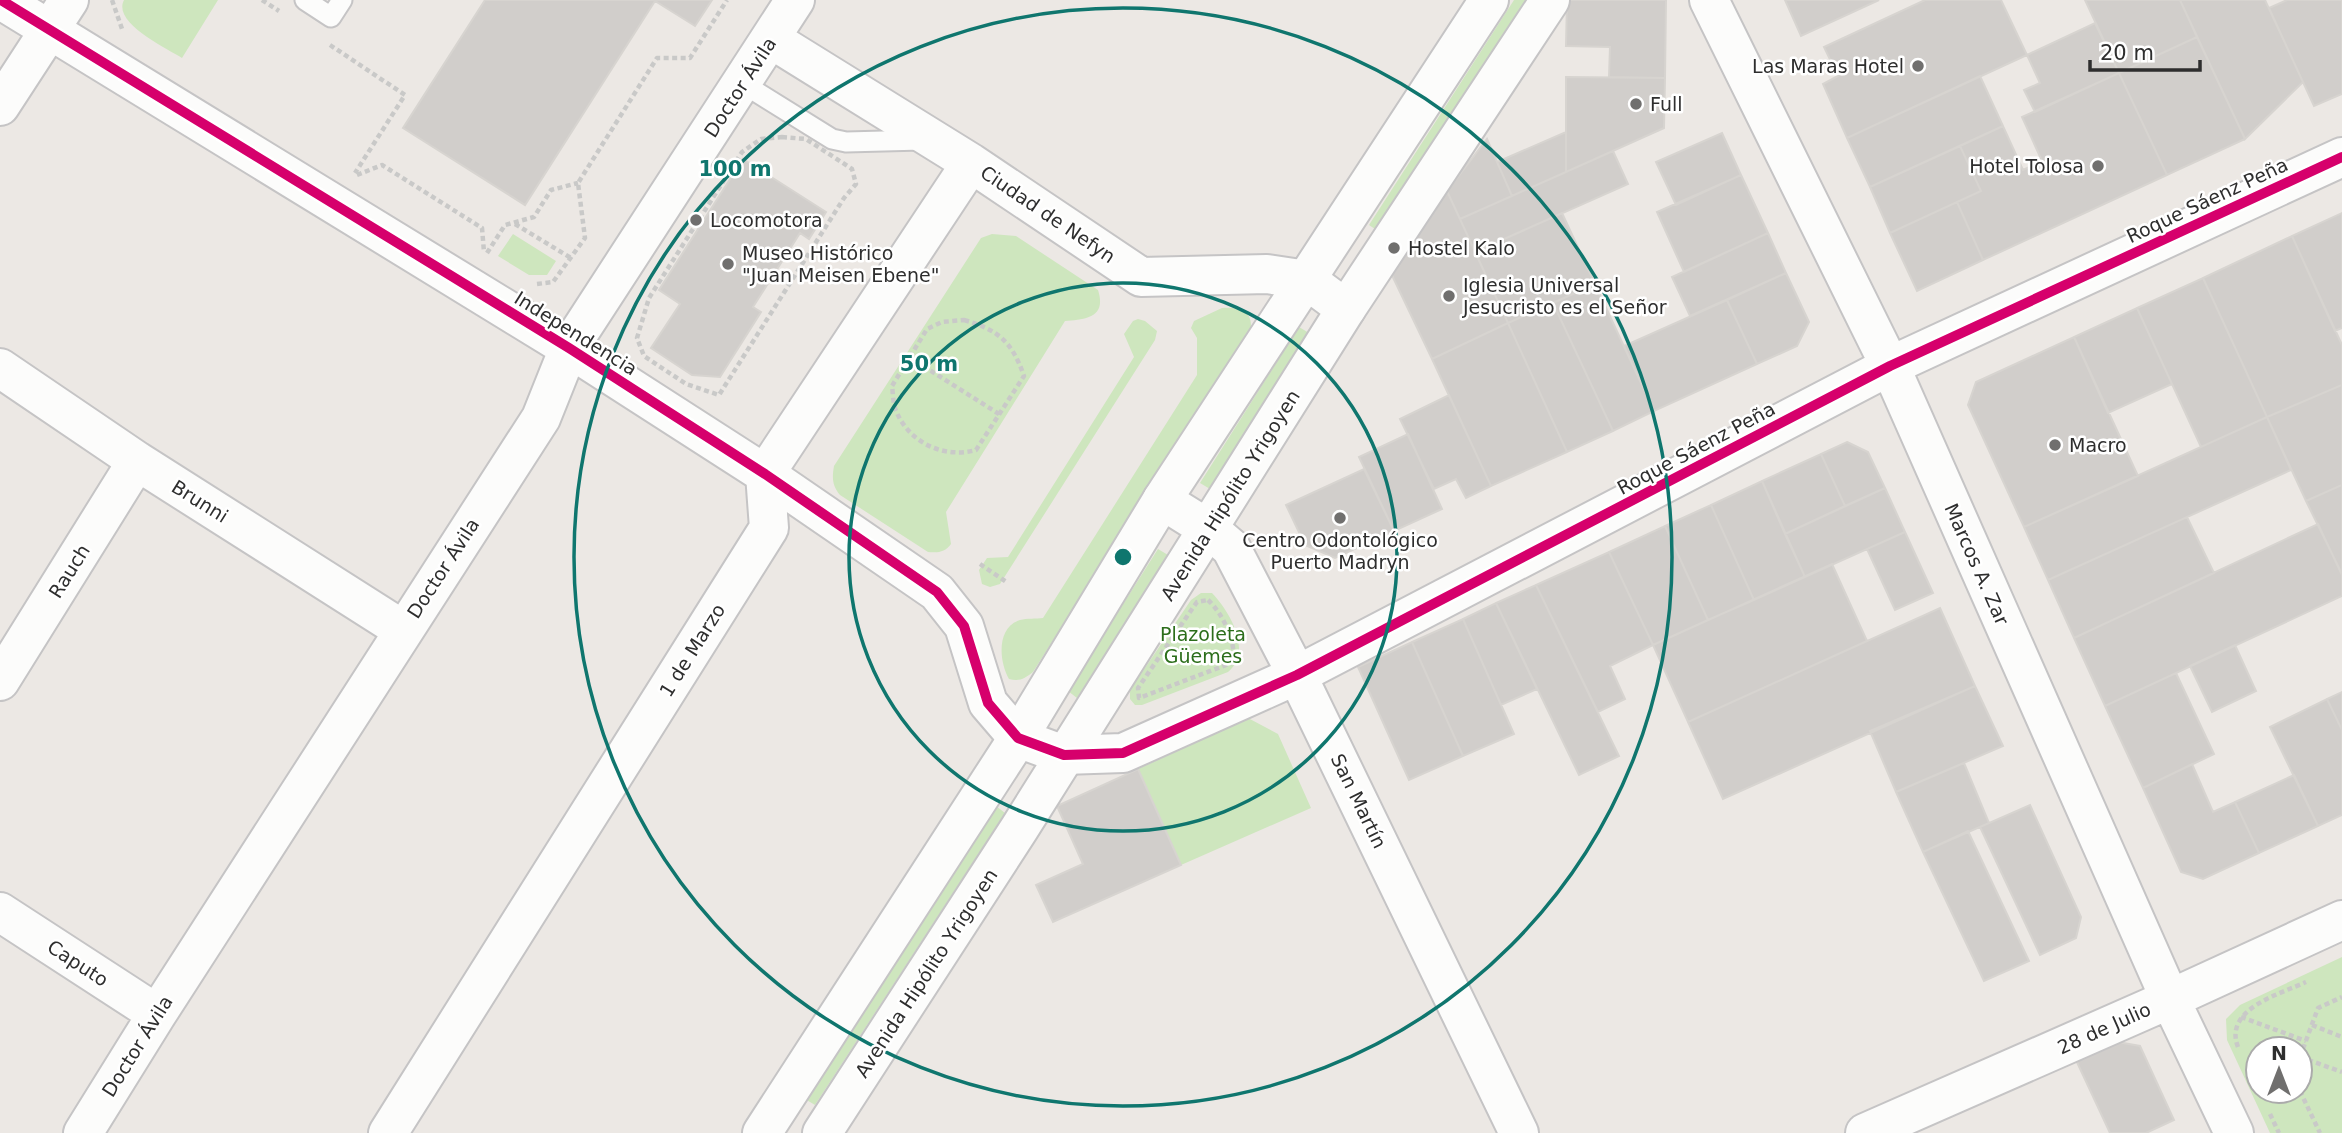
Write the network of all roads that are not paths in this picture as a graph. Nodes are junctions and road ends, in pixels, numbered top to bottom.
1 (1, 0) edge
2 (305, 0) edge
3 (342, 0) edge
4 (795, 0) edge
5 (1489, 0) edge
6 (1550, 0) edge
7 (1709, 0) edge
8 (60, 14) edge
9 (771, 39) junction
10 (743, 83) junction
11 (0, 106) edge
12 (933, 140) junction
13 (2342, 157) edge
14 (971, 163) junction
15 (1307, 279) junction
16 (1346, 309) junction
17 (569, 348) junction
18 (1890, 366) junction
19 (0, 368) edge
20 (137, 461) junction
21 (765, 474) junction
22 (1162, 500) junction
23 (1210, 530) junction
24 (403, 630) junction
25 (1297, 675) junction
26 (0, 681) edge
27 (1018, 738) junction
28 (1064, 755) junction
29 (0, 912) edge
30 (2342, 920) edge
31 (2170, 999) junction
32 (156, 1014) junction
33 (83, 1133) edge
34 (388, 1133) edge
35 (762, 1133) edge
36 (822, 1133) edge
37 (1519, 1133) edge
38 (1865, 1133) edge
39 (2234, 1133) edge

1 - 8 street, Independencia
2 - 3 lane
4 - 9 street, Doctor Ávila
5 - 15 street
6 - 16 street, Avenida Hipólito Yrigoyen
7 - 18 street, Marcos A. Zar
8 - 11 street
8 - 17 street, Independencia
9 - 10 street, Doctor Ávila
9 - 12 street, Ciudad de Nefyn
10 - 12 lane
10 - 17 street, Doctor Ávila
12 - 14 street, Ciudad de Nefyn
13 - 18 street, Roque Sáenz Peña
14 - 15 street, Ciudad de Nefyn
14 - 21 street
15 - 16 street
15 - 22 street
16 - 23 street, Avenida Hipólito Yrigoyen
17 - 21 street, Independencia
17 - 24 street, Doctor Ávila
18 - 25 street, Roque Sáenz Peña
18 - 31 street, Marcos A. Zar
19 - 20 street, Brunni
20 - 24 street, Brunni
20 - 26 street, Rauch
21 - 27 street, Independencia
21 - 34 street, 1 de Marzo
22 - 23 street, San Martín
22 - 27 street
23 - 25 street, San Martín
23 - 28 street, Avenida Hipólito Yrigoyen
24 - 32 street, Doctor Ávila
25 - 28 street, Roque Sáenz Peña
25 - 37 street, San Martín
27 - 28 street, Independencia
27 - 35 street
28 - 36 street, Avenida Hipólito Yrigoyen
29 - 32 street, Caputo
30 - 31 street, 28 de Julio
31 - 38 street, 28 de Julio
31 - 39 street, Marcos A. Zar
32 - 33 street, Doctor Ávila

